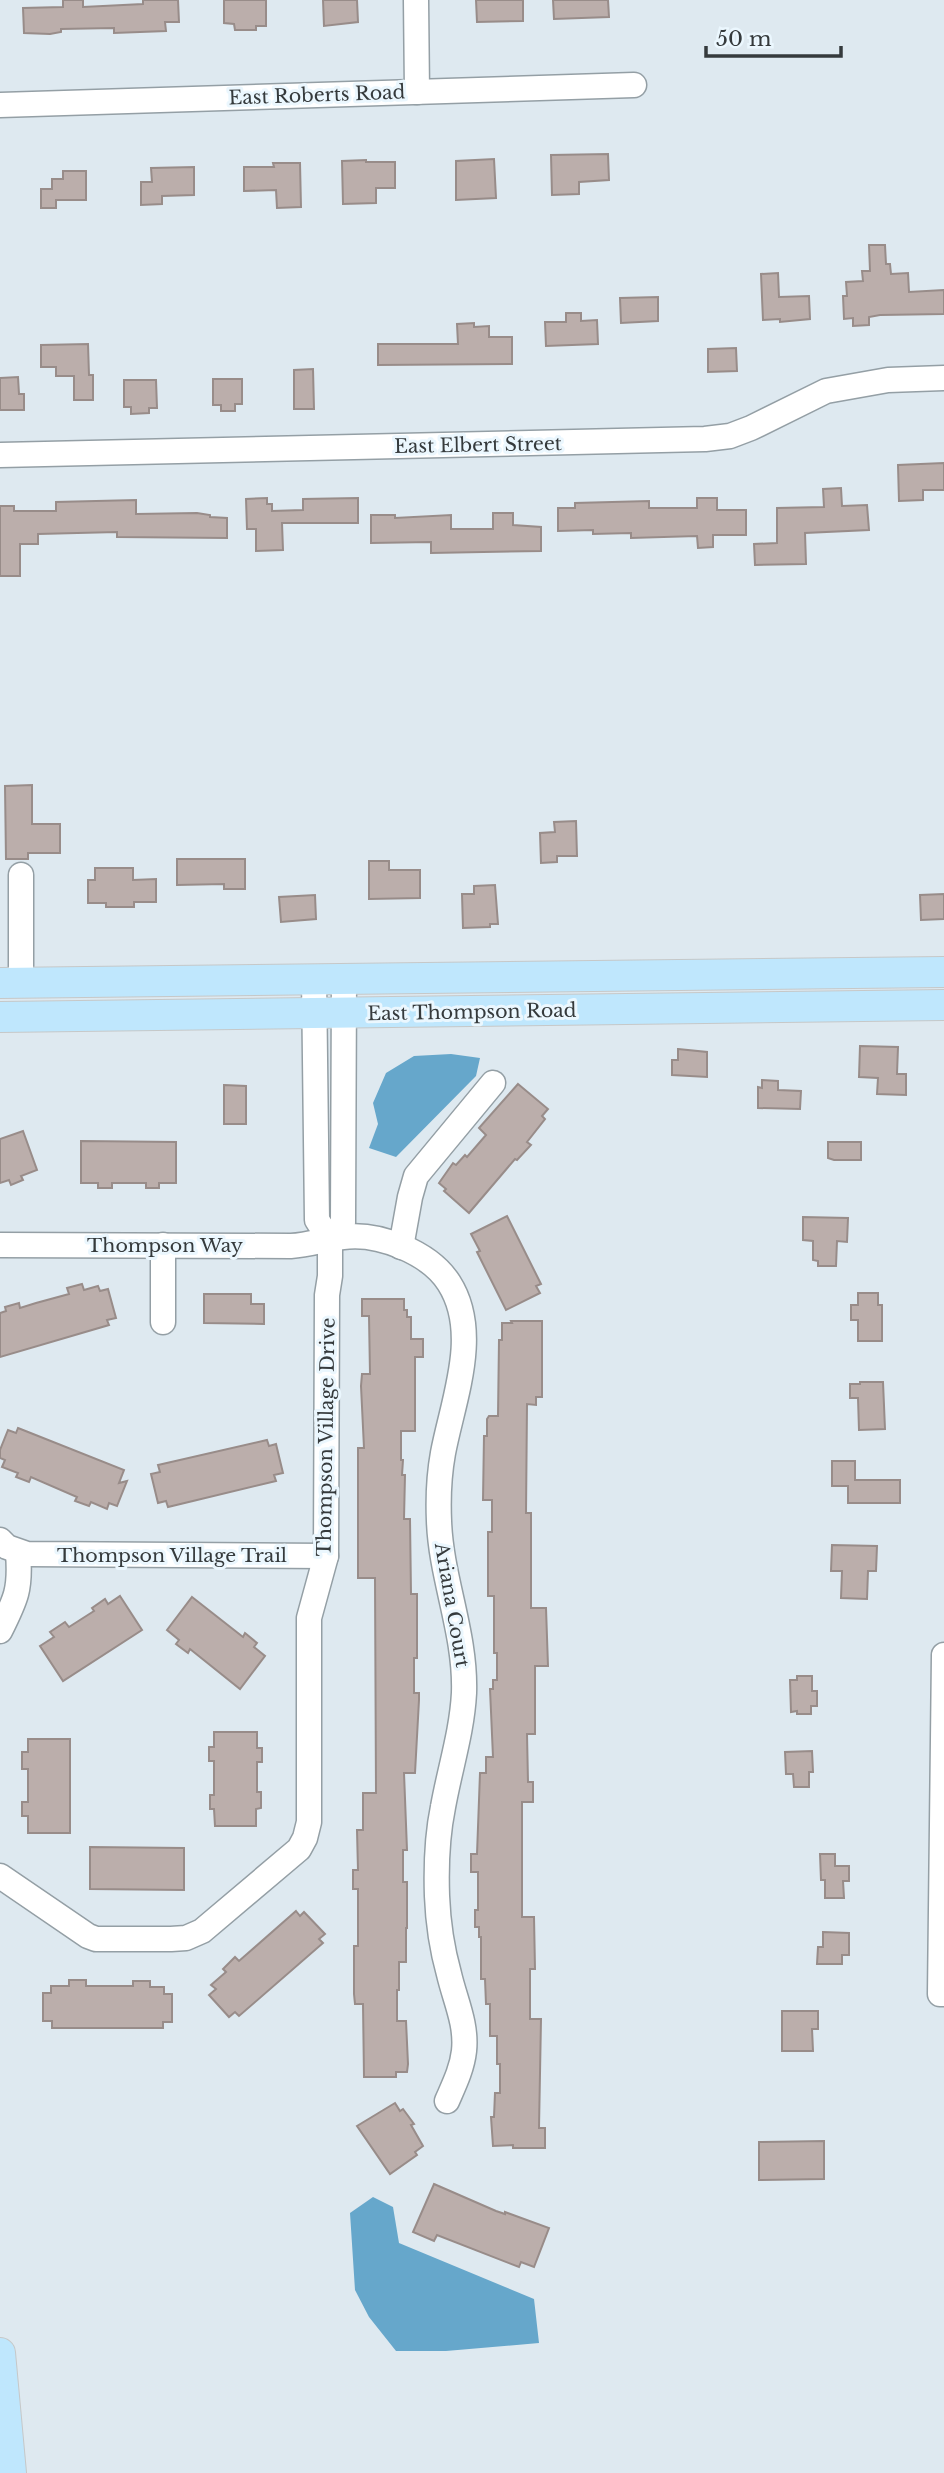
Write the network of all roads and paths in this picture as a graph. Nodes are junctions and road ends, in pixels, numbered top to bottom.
1 (416, 0) edge
2 (634, 85) dead end
3 (417, 92) junction
4 (0, 105) edge
5 (944, 378) edge
6 (0, 455) edge
7 (21, 875) dead end
8 (944, 972) edge
9 (314, 978) junction
10 (344, 978) junction
11 (11, 982) edge
12 (944, 1005) edge
13 (330, 1014) junction
14 (0, 1017) edge
15 (493, 1083) dead end
16 (330, 1240) junction
17 (0, 1245) edge
18 (163, 1245) junction
19 (401, 1247) junction
20 (163, 1322) dead end
21 (9, 1546) edge
22 (326, 1556) junction
23 (0, 1631) edge
24 (944, 1655) edge
25 (0, 1876) edge
26 (942, 1994) edge
27 (447, 2101) dead end
28 (0, 2353) edge
29 (11, 2473) edge

1 - 3 street
2 - 3 street, East Roberts Road
3 - 4 street, East Roberts Road
5 - 6 street, East Elbert Street
7 - 11 street
8 - 10 main road, East Thompson Road
9 - 10 main road, East Thompson Road
9 - 11 main road, East Thompson Road
9 - 13 street, Thompson Village Drive
10 - 13 street, Thompson Village Drive
12 - 13 main road, East Thompson Road
13 - 14 main road, East Thompson Road
13 - 16 street, Thompson Village Drive
15 - 19 street
16 - 18 street, Thompson Way
16 - 19 street, Ariana Court
16 - 22 street, Thompson Village Drive
17 - 18 street, Thompson Way
18 - 20 street
19 - 27 street, Ariana Court
21 - 22 street, Thompson Village Trail
21 - 23 street
22 - 25 street, Thompson Village Drive
24 - 26 street
28 - 29 main road

